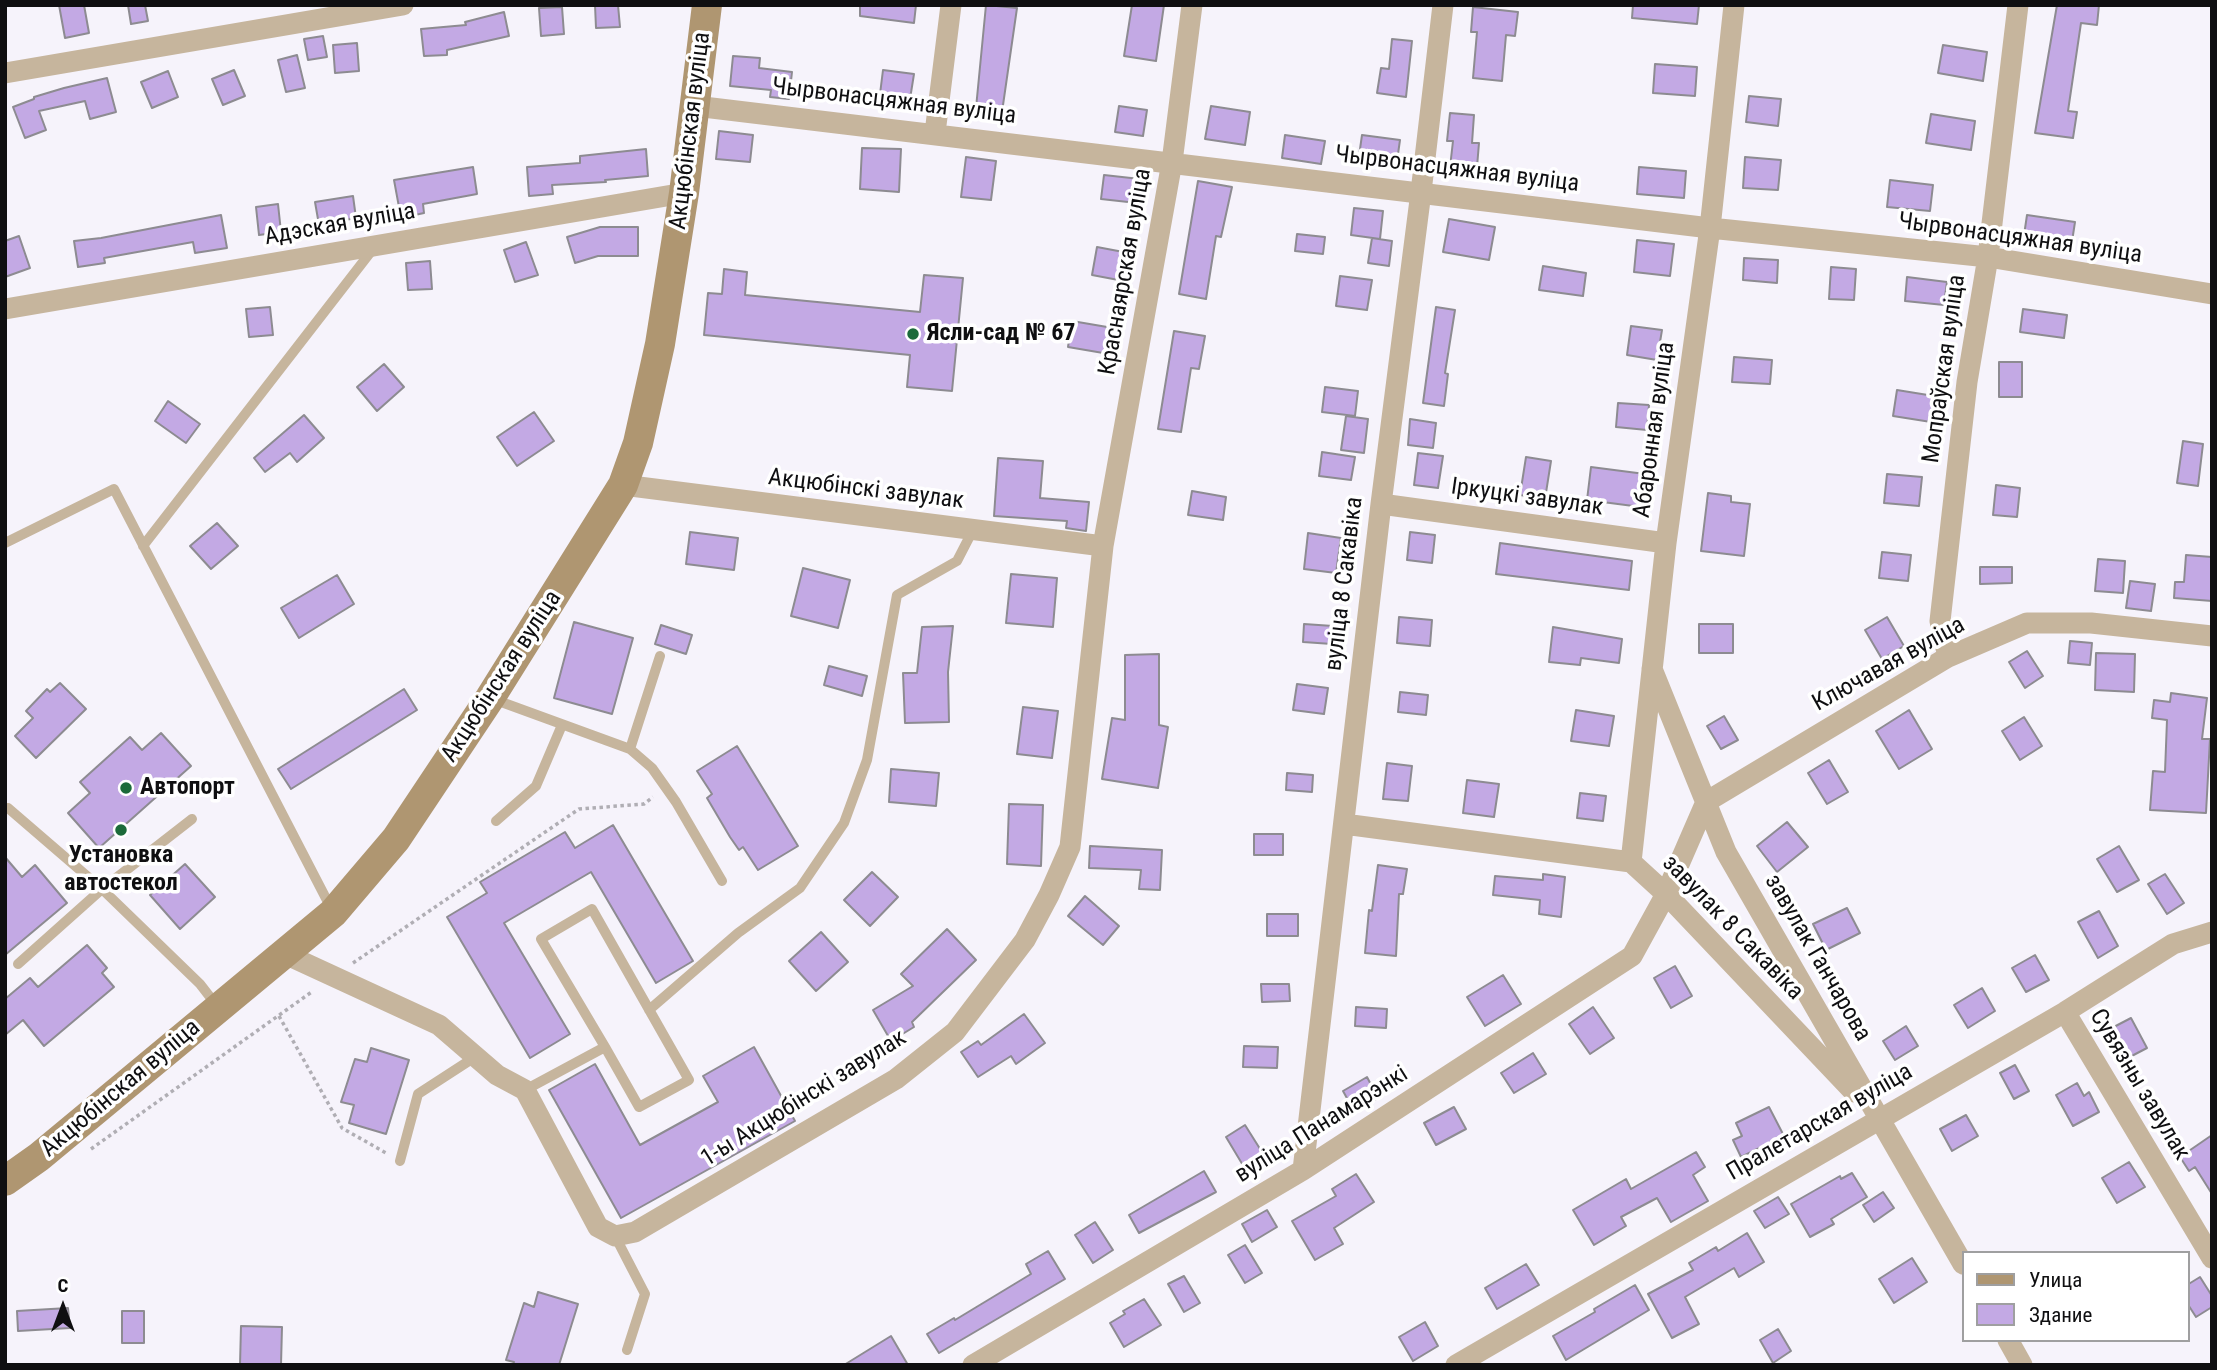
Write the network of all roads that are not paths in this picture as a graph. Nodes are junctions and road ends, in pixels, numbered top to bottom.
1 (403, 5) edge
2 (707, 5) edge
3 (951, 5) edge
4 (1192, 5) edge
5 (1443, 5) edge
6 (1734, 5) edge
7 (2018, 5) edge
8 (5, 73) edge
9 (695, 106) junction
10 (935, 133) junction
11 (1172, 162) junction
12 (1421, 192) junction
13 (684, 193) junction
14 (1710, 228) junction
15 (376, 245) junction
16 (1987, 257) junction
17 (2212, 294) edge
18 (5, 309) edge
19 (623, 485) junction
20 (1381, 504) junction
21 (973, 530) junction
22 (5, 543) edge
23 (1666, 543) junction
24 (143, 546) junction
25 (1103, 546) junction
26 (2212, 636) edge
27 (660, 656) dead end
28 (1948, 657) junction
29 (1651, 667) junction
30 (490, 698) junction
31 (562, 725) junction
32 (630, 749) junction
33 (1706, 802) junction
34 (8, 808) dead end
35 (192, 818) dead end
36 (496, 821) dead end
37 (1344, 824) junction
38 (1631, 862) junction
39 (722, 880) dead end
40 (102, 889) junction
41 (1665, 894) junction
42 (333, 913) junction
43 (2212, 932) edge
44 (285, 954) junction
45 (18, 964) dead end
46 (218, 1008) junction
47 (649, 1010) junction
48 (2065, 1012) junction
49 (605, 1047) junction
50 (475, 1057) junction
51 (525, 1090) junction
52 (1879, 1118) junction
53 (400, 1161) road end
54 (1304, 1170) junction
55 (5, 1181) edge
56 (615, 1236) junction
57 (2212, 1258) edge
58 (1962, 1262) edge
59 (2009, 1342) edge
60 (627, 1349) dead end
61 (973, 1365) edge
62 (1456, 1365) edge
63 (2022, 1365) edge

1 - 8 street
2 - 9 street, Акцюбінская вуліца
3 - 10 street
4 - 11 street, Краснаярская вуліца
5 - 12 street, вуліца 8 Сакавіка
6 - 14 street, Абаронная вуліца
7 - 16 street, Мопраўская вуліца
9 - 10 street, Чырвонасцяжная вуліца
9 - 13 street, Акцюбінская вуліца
10 - 11 street, Чырвонасцяжная вуліца
11 - 12 street, Чырвонасцяжная вуліца
11 - 25 street, Краснаярская вуліца
12 - 14 street, Чырвонасцяжная вуліца
12 - 20 street, вуліца 8 Сакавіка
13 - 15 street, Адэская вуліца
13 - 19 street, Акцюбінская вуліца
14 - 16 street, Чырвонасцяжная вуліца
14 - 23 street, Абаронная вуліца
15 - 18 street, Адэская вуліца
15 - 24 lane
16 - 17 street, Чырвонасцяжная вуліца
16 - 28 street, Мопраўская вуліца
19 - 21 street, Акцюбінскі завулак
19 - 30 street, Акцюбінская вуліца
20 - 23 street, Іркуцкі завулак
20 - 37 street, вуліца 8 Сакавіка
21 - 25 street, Акцюбінскі завулак
21 - 47 lane
22 - 24 lane
23 - 29 street, Абаронная вуліца
24 - 42 lane
25 - 56 street, 1-ы Акцюбінскі завулак
26 - 28 street, Ключавая вуліца
27 - 32 lane
28 - 33 street, Ключавая вуліца
29 - 33 street, завулак Ганчарова
29 - 38 street, Абаронная вуліца
30 - 31 lane
30 - 42 street, Акцюбінская вуліца
31 - 32 lane
31 - 36 lane
32 - 39 lane
33 - 41 street
33 - 52 street, завулак Ганчарова
34 - 40 lane
35 - 40 lane
37 - 38 street, завулак 8 Сакавіка
37 - 54 street, вуліца 8 Сакавіка
38 - 41 street, завулак 8 Сакавіка
40 - 45 lane
40 - 46 lane
41 - 52 street, завулак 8 Сакавіка
41 - 54 street, вуліца Панамарэнкі
42 - 44 street, Акцюбінская вуліца
43 - 48 street, Пралетарская вуліца
44 - 46 street, Акцюбінская вуліца
44 - 50 street
46 - 55 street, Акцюбінская вуліца
47 - 49 lane
47 - 49 lane
48 - 52 street, Пралетарская вуліца
48 - 57 street, Сувязны завулак
49 - 51 lane
50 - 51 street
50 - 53 lane
51 - 56 street
52 - 58 street, завулак Ганчарова
52 - 62 street, Пралетарская вуліца
54 - 61 street, вуліца Панамарэнкі
56 - 60 lane
59 - 63 street

